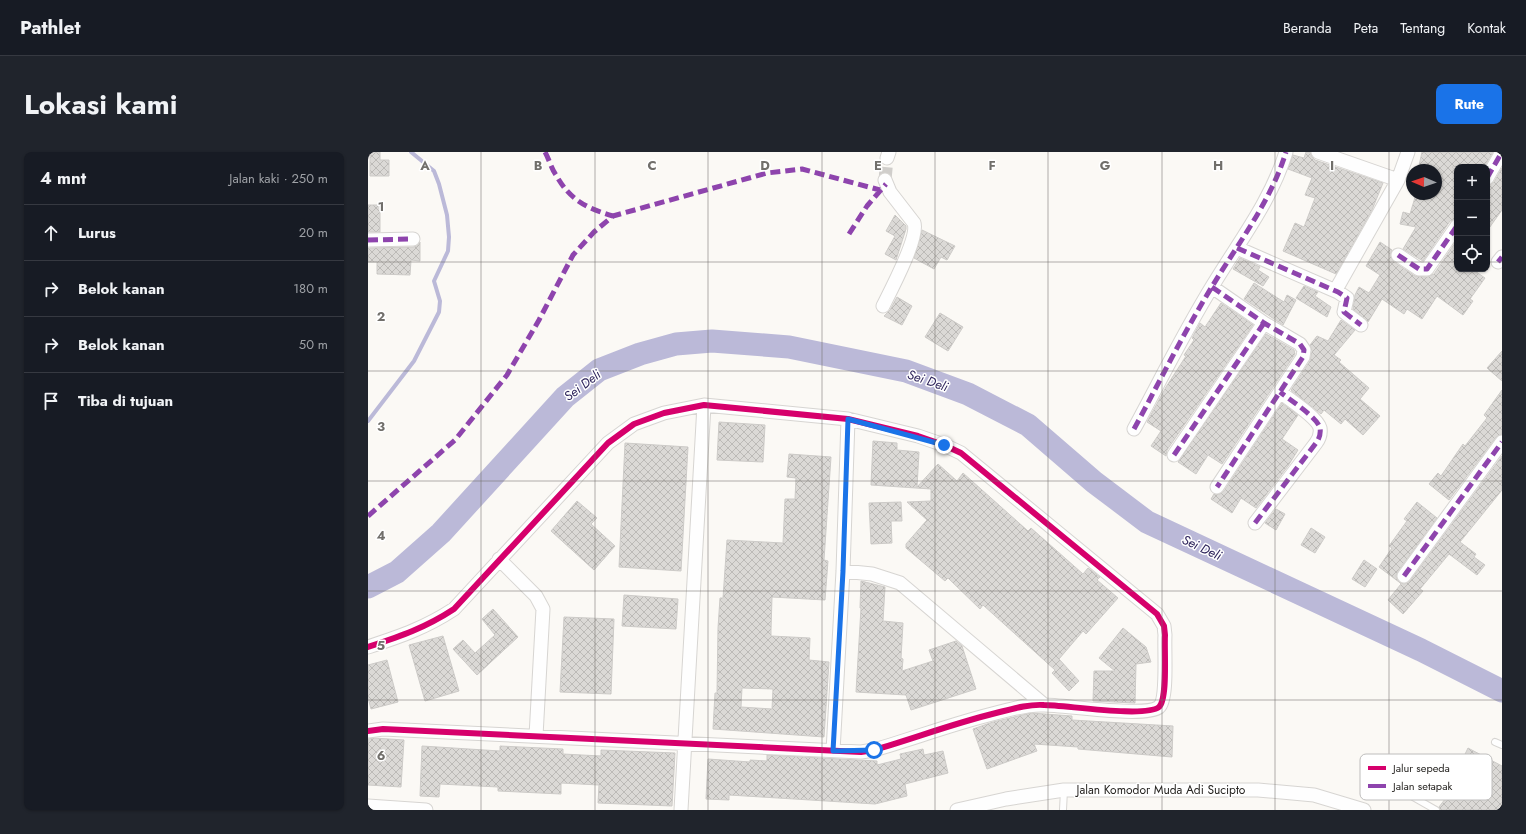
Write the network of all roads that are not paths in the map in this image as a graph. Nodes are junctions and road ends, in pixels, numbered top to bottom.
1 (1286, 152) edge
2 (1321, 152) edge
3 (1408, 152) edge
4 (1502, 152) edge
5 (1490, 173) edge
6 (886, 180) tunnel mouth
7 (1398, 180) junction
8 (1454, 230) edge
9 (413, 239) dead end
10 (368, 240) edge
11 (1237, 248) junction
12 (1398, 254) dead end
13 (1212, 286) junction
14 (1338, 286) dead end
15 (883, 306) dead end
16 (1264, 323) junction
17 (1361, 325) dead end
18 (1280, 392) junction
19 (704, 405) junction
20 (848, 419) junction
21 (1134, 429) dead end
22 (1502, 442) edge
23 (1174, 456) dead end
24 (1217, 487) dead end
25 (1255, 523) dead end
26 (499, 559) junction
27 (843, 571) junction
28 (1404, 576) dead end
29 (368, 647) edge
30 (1043, 704) junction
31 (368, 731) edge
32 (536, 736) junction
33 (1495, 742) dead end
34 (683, 743) junction
35 (1502, 745) edge
36 (833, 751) junction
37 (1064, 790) junction
38 (1418, 800) edge
39 (368, 806) edge
40 (426, 810) edge
41 (681, 810) edge
42 (957, 810) edge
43 (1063, 810) edge
44 (1364, 810) edge
45 (1436, 810) edge

1 - 11 street
2 - 7 street
3 - 7 street
4 - 5 street
6 - 15 street
7 - 14 street
8 - 12 street
9 - 10 street
11 - 13 street
11 - 17 street
13 - 16 street
13 - 21 street
16 - 18 street
16 - 23 street
18 - 24 street
18 - 25 street
19 - 20 street
19 - 26 street
19 - 34 street
20 - 27 street
20 - 30 street
22 - 28 street
26 - 29 street
26 - 32 street
27 - 30 street
27 - 36 street
30 - 36 street
31 - 32 street
32 - 34 street
33 - 35 lane
34 - 36 street
34 - 41 street
37 - 42 street, Jalan Komodor Muda Adi Sucipto
37 - 43 lane
37 - 44 street, Jalan Komodor Muda Adi Sucipto
38 - 45 lane
39 - 40 street

